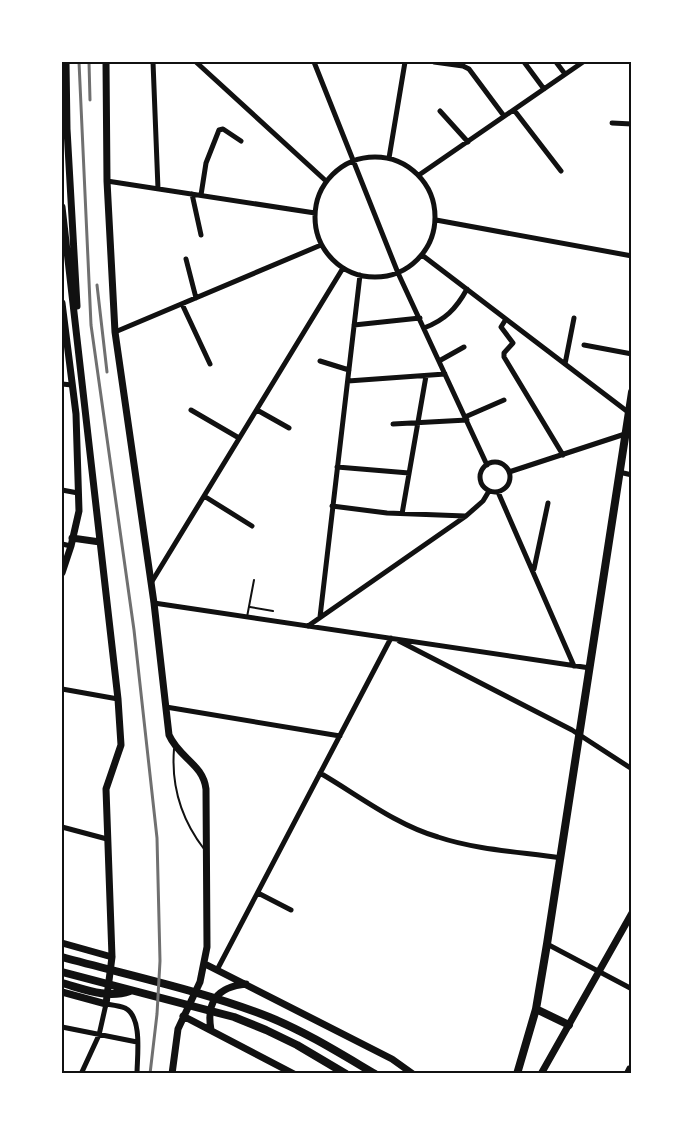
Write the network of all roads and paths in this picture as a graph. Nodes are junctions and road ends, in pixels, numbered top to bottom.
1 (66, 62) edge
2 (106, 62) edge
3 (153, 62) edge
4 (196, 62) edge
5 (207, 62) edge
6 (314, 62) edge
7 (405, 62) edge
8 (434, 62) edge
9 (524, 62) edge
10 (556, 62) edge
11 (584, 62) edge
12 (202, 67) junction
13 (566, 74) junction
14 (543, 89) junction
15 (514, 110) junction
16 (440, 111) dead end
17 (504, 116) junction
18 (612, 123) dead end
19 (632, 124) edge
20 (241, 141) dead end
21 (468, 142) junction
22 (389, 158) junction
23 (353, 160) junction
24 (561, 171) dead end
25 (419, 175) junction
26 (107, 181) junction
27 (326, 181) junction
28 (158, 189) junction
29 (192, 194) junction
30 (201, 195) junction
31 (62, 207) edge
32 (315, 213) junction
33 (435, 220) junction
34 (201, 235) dead end
35 (321, 245) junction
36 (422, 255) junction
37 (632, 256) edge
38 (186, 259) dead end
39 (343, 268) junction
40 (398, 273) junction
41 (360, 275) junction
42 (466, 290) junction
43 (196, 298) junction
44 (62, 303) edge
45 (182, 304) junction
46 (420, 318) junction
47 (574, 318) dead end
48 (506, 319) junction
49 (354, 325) junction
50 (424, 328) junction
51 (115, 332) junction
52 (584, 345) dead end
53 (464, 347) dead end
54 (78, 353) junction
55 (632, 354) edge
56 (320, 361) dead end
57 (439, 361) junction
58 (210, 364) dead end
59 (566, 364) junction
60 (349, 370) junction
61 (445, 374) junction
62 (426, 376) junction
63 (348, 381) junction
64 (62, 384) edge
65 (72, 385) junction
66 (632, 392) edge
67 (504, 400) dead end
68 (191, 410) dead end
69 (257, 410) junction
70 (630, 416) edge
71 (466, 419) junction
72 (418, 423) junction
73 (393, 424) dead end
74 (289, 428) dead end
75 (626, 434) junction
76 (239, 438) junction
77 (563, 455) junction
78 (487, 465) junction
79 (337, 467) junction
80 (509, 472) junction
81 (620, 472) junction
82 (409, 473) junction
83 (632, 475) edge
84 (62, 490) edge
85 (489, 491) junction
86 (498, 492) junction
87 (78, 493) junction
88 (204, 496) junction
89 (548, 503) dead end
90 (332, 506) junction
91 (402, 514) junction
92 (466, 516) junction
93 (252, 526) dead end
94 (71, 542) junction
95 (100, 542) junction
96 (62, 544) edge
97 (534, 570) junction
98 (62, 573) edge
99 (254, 580) dead end
100 (151, 583) junction
101 (154, 603) junction
102 (249, 607) junction
103 (273, 611) dead end
104 (247, 617) junction
105 (320, 617) junction
106 (308, 626) junction
107 (393, 639) junction
108 (574, 666) junction
109 (590, 668) junction
110 (62, 689) edge
111 (118, 699) junction
112 (166, 707) junction
113 (580, 735) junction
114 (340, 736) junction
115 (174, 746) junction
116 (632, 769) edge
117 (320, 773) junction
118 (62, 827) edge
119 (107, 839) junction
120 (206, 852) junction
121 (561, 858) junction
122 (258, 893) junction
123 (291, 910) dead end
124 (632, 914) edge
125 (62, 943) edge
126 (547, 944) junction
127 (62, 957) edge
128 (112, 957) junction
129 (205, 964) junction
130 (217, 970) junction
131 (598, 971) junction
132 (62, 972) edge
133 (62, 983) edge
134 (246, 984) junction
135 (632, 989) edge
136 (132, 991) junction
137 (62, 992) edge
138 (106, 1004) junction
139 (536, 1009) junction
140 (183, 1016) junction
141 (569, 1025) junction
142 (62, 1027) edge
143 (211, 1030) junction
144 (99, 1035) junction
145 (137, 1042) junction
146 (292, 1073) edge
147 (374, 1073) edge
148 (81, 1074) edge
149 (137, 1074) edge
150 (172, 1074) edge
151 (346, 1074) edge
152 (413, 1074) edge
153 (517, 1074) edge
154 (541, 1074) edge

1 - 54 street
2 - 26 street
3 - 28 street
4 - 12 street
5 - 12 street
6 - 23 street
7 - 22 street
8 - 17 street
9 - 14 street
10 - 13 street
11 - 13 street
12 - 27 street
13 - 14 street
14 - 15 street
15 - 17 street
15 - 24 street
16 - 21 street
17 - 21 street
18 - 19 street
20 - 30 street
21 - 25 street
22 - 23 street
22 - 25 street
23 - 27 street
23 - 40 street
25 - 33 street
26 - 28 street
26 - 51 street
27 - 32 street
28 - 29 street
29 - 30 street
29 - 34 street
30 - 32 street
31 - 54 street
32 - 35 street
33 - 36 street
33 - 37 street
35 - 39 street
35 - 43 street
36 - 40 street
36 - 42 street
38 - 43 street
39 - 41 street
39 - 69 street
40 - 41 street
40 - 46 street
41 - 49 street
42 - 48 street
42 - 50 street
43 - 45 street
44 - 65 street
45 - 51 street
45 - 58 street
46 - 49 street
46 - 50 street
47 - 59 street
48 - 59 street
48 - 77 street
49 - 60 street
50 - 57 street
51 - 100 street
52 - 55 street
53 - 57 street
54 - 95 street
56 - 60 street
57 - 61 street
59 - 70 street
60 - 63 street
61 - 62 street
61 - 71 street
62 - 63 street
62 - 72 street
63 - 79 street
64 - 65 street
65 - 87 street
66 - 70 main road
67 - 71 street
68 - 76 street
69 - 74 street
69 - 76 street
70 - 75 main road
71 - 72 street
71 - 78 street
72 - 73 street
72 - 82 street
75 - 77 street
75 - 81 main road
76 - 88 street
77 - 80 street
78 - 80 street
78 - 85 street
79 - 82 street
79 - 90 street
80 - 86 street
81 - 83 street
81 - 109 main road
82 - 91 street
84 - 87 street
85 - 86 street
85 - 92 street
86 - 97 street
87 - 94 street
88 - 93 street
88 - 100 street
89 - 97 street
90 - 91 street
90 - 105 street
91 - 92 street
92 - 105 street
94 - 95 street
94 - 96 street
94 - 98 street
95 - 111 street
97 - 108 street
99 - 102 lane
100 - 101 street
101 - 104 street
101 - 112 street
102 - 103 lane
102 - 104 lane
104 - 106 street
105 - 106 street
106 - 107 street
107 - 108 street
107 - 113 street
107 - 114 street
108 - 109 street
109 - 113 main road
110 - 111 street
111 - 119 street
112 - 114 street
112 - 115 street
113 - 116 street
113 - 121 main road
114 - 117 street
115 - 120 lane
115 - 120 street
117 - 121 street
117 - 122 street
118 - 119 street
119 - 128 street
120 - 129 street
121 - 126 main road
122 - 123 street
122 - 130 street
124 - 131 street
125 - 128 street
126 - 131 street
126 - 139 main road
127 - 147 main road
128 - 138 street
129 - 130 street
129 - 140 street
130 - 134 street
131 - 135 street
131 - 141 street
132 - 136 main road
133 - 136 main road
134 - 143 street
134 - 152 street
136 - 151 main road
137 - 138 street
138 - 144 street
138 - 145 street
139 - 141 main road
139 - 153 main road
140 - 143 street
140 - 150 street
141 - 154 street
142 - 144 street
143 - 146 street
144 - 145 street
144 - 148 street
145 - 149 street

